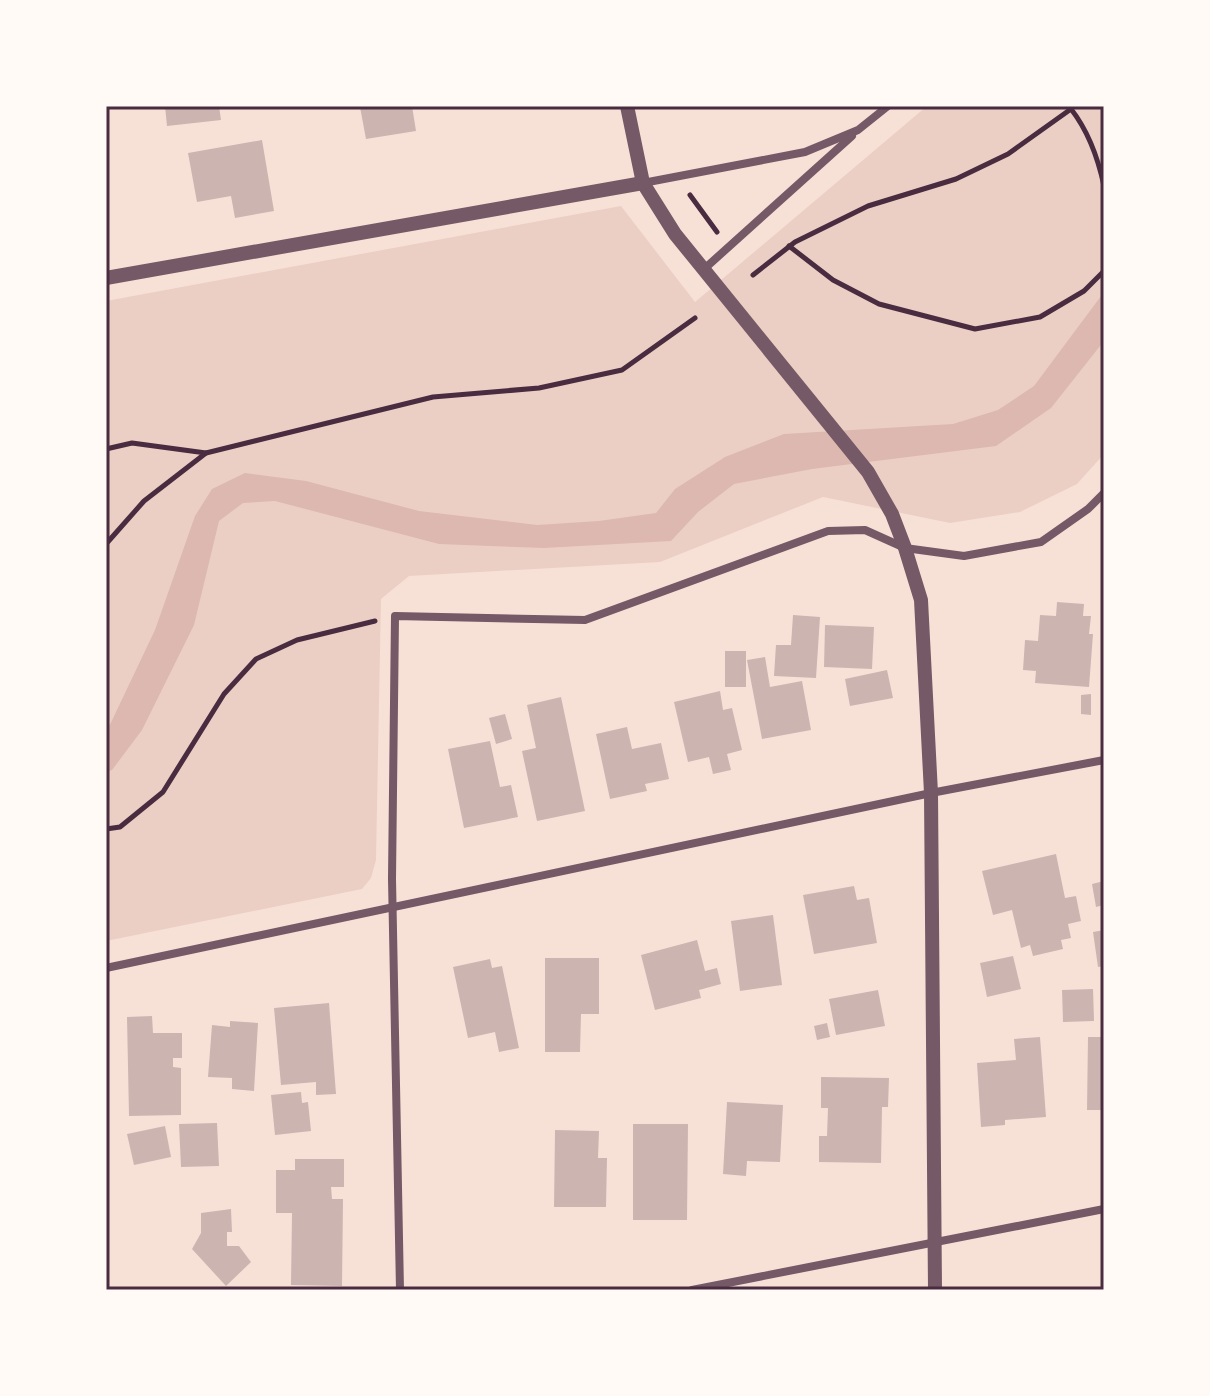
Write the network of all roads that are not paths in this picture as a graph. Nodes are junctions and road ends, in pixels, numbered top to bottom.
1 (627, 106) edge
2 (888, 106) edge
3 (858, 130) junction
4 (643, 183) junction
5 (106, 270) edge
6 (703, 270) junction
7 (106, 278) edge
8 (1104, 493) edge
9 (905, 548) junction
10 (1104, 760) edge
11 (931, 793) junction
12 (392, 909) junction
13 (106, 968) edge
14 (1104, 1209) edge
15 (934, 1242) junction
16 (400, 1290) edge
17 (692, 1290) edge
18 (935, 1290) edge

1 - 4 street
2 - 3 street
3 - 4 street
3 - 6 street
4 - 6 street
4 - 7 street
5 - 7 street
6 - 9 street
8 - 9 street
9 - 11 street
9 - 12 street
10 - 11 street
11 - 12 street
11 - 15 street
12 - 13 street
12 - 16 street
14 - 15 street
15 - 17 street
15 - 18 street

